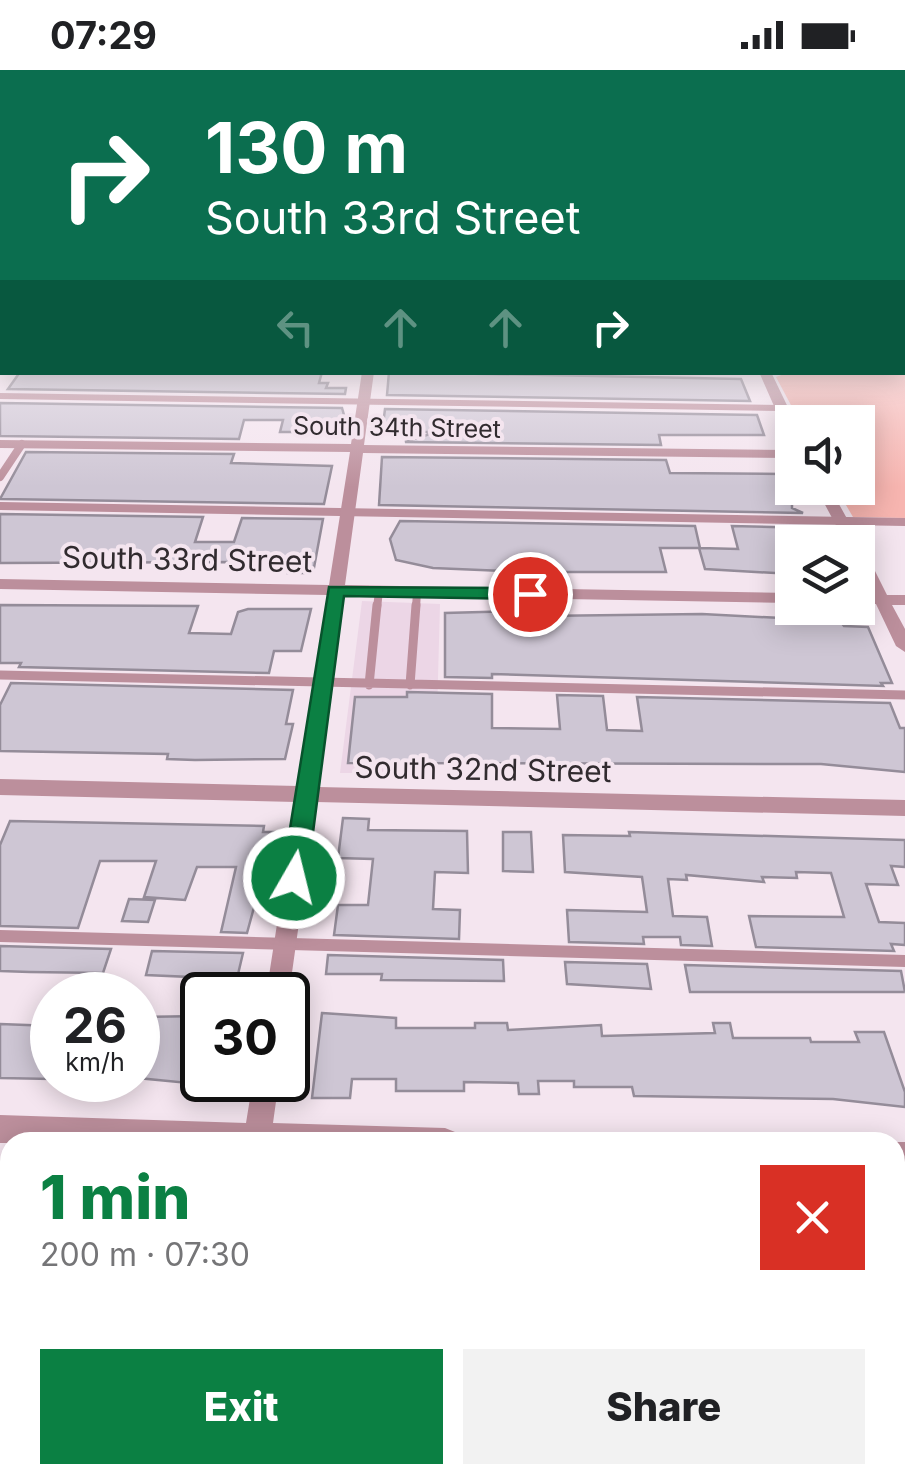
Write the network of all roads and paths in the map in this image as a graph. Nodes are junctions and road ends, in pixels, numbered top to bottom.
1 (368, 375) edge
2 (766, 375) edge
3 (0, 396) edge
4 (364, 402) junction
5 (779, 405) edge
6 (775, 408) edge
7 (0, 444) edge
8 (22, 444) junction
9 (358, 449) junction
10 (775, 454) edge
11 (0, 477) edge
12 (832, 505) edge
13 (0, 506) edge
14 (347, 511) junction
15 (841, 521) junction
16 (905, 522) edge
17 (843, 525) edge
18 (0, 584) edge
19 (875, 587) edge
20 (336, 590) junction
21 (379, 591) junction
22 (418, 592) junction
23 (775, 598) edge
24 (875, 599) edge
25 (881, 599) junction
26 (905, 600) edge
27 (905, 646) edge
28 (0, 675) edge
29 (321, 684) junction
30 (368, 685) junction
31 (410, 686) junction
32 (905, 695) edge
33 (0, 787) edge
34 (306, 797) junction
35 (905, 808) edge
36 (0, 936) edge
37 (285, 946) junction
38 (905, 960) edge
39 (281, 972) edge
40 (263, 1102) edge
41 (0, 1129) edge
42 (70, 1132) edge
43 (259, 1132) edge

1 - 4 street
2 - 5 street
3 - 4 lane
4 - 6 lane
4 - 9 street
7 - 8 street, South 34th Street
8 - 9 street, South 34th Street
8 - 11 lane
9 - 10 street, South 34th Street
9 - 14 street
12 - 15 street
13 - 14 lane
14 - 15 lane
14 - 20 street
15 - 16 lane
15 - 17 street
18 - 20 street, South 33rd Street
19 - 25 street
20 - 21 street, South 33rd Street
20 - 29 street
21 - 22 street, South 33rd Street
21 - 30 lane
22 - 23 street, South 33rd Street
22 - 31 lane
24 - 25 street
25 - 26 street
25 - 27 street
28 - 29 lane
29 - 30 lane
29 - 34 street
30 - 31 lane
31 - 32 lane
33 - 34 street, South 32nd Street
34 - 35 street, South 32nd Street
34 - 37 street
36 - 37 lane
37 - 38 lane
37 - 39 street
40 - 43 street
41 - 42 street

